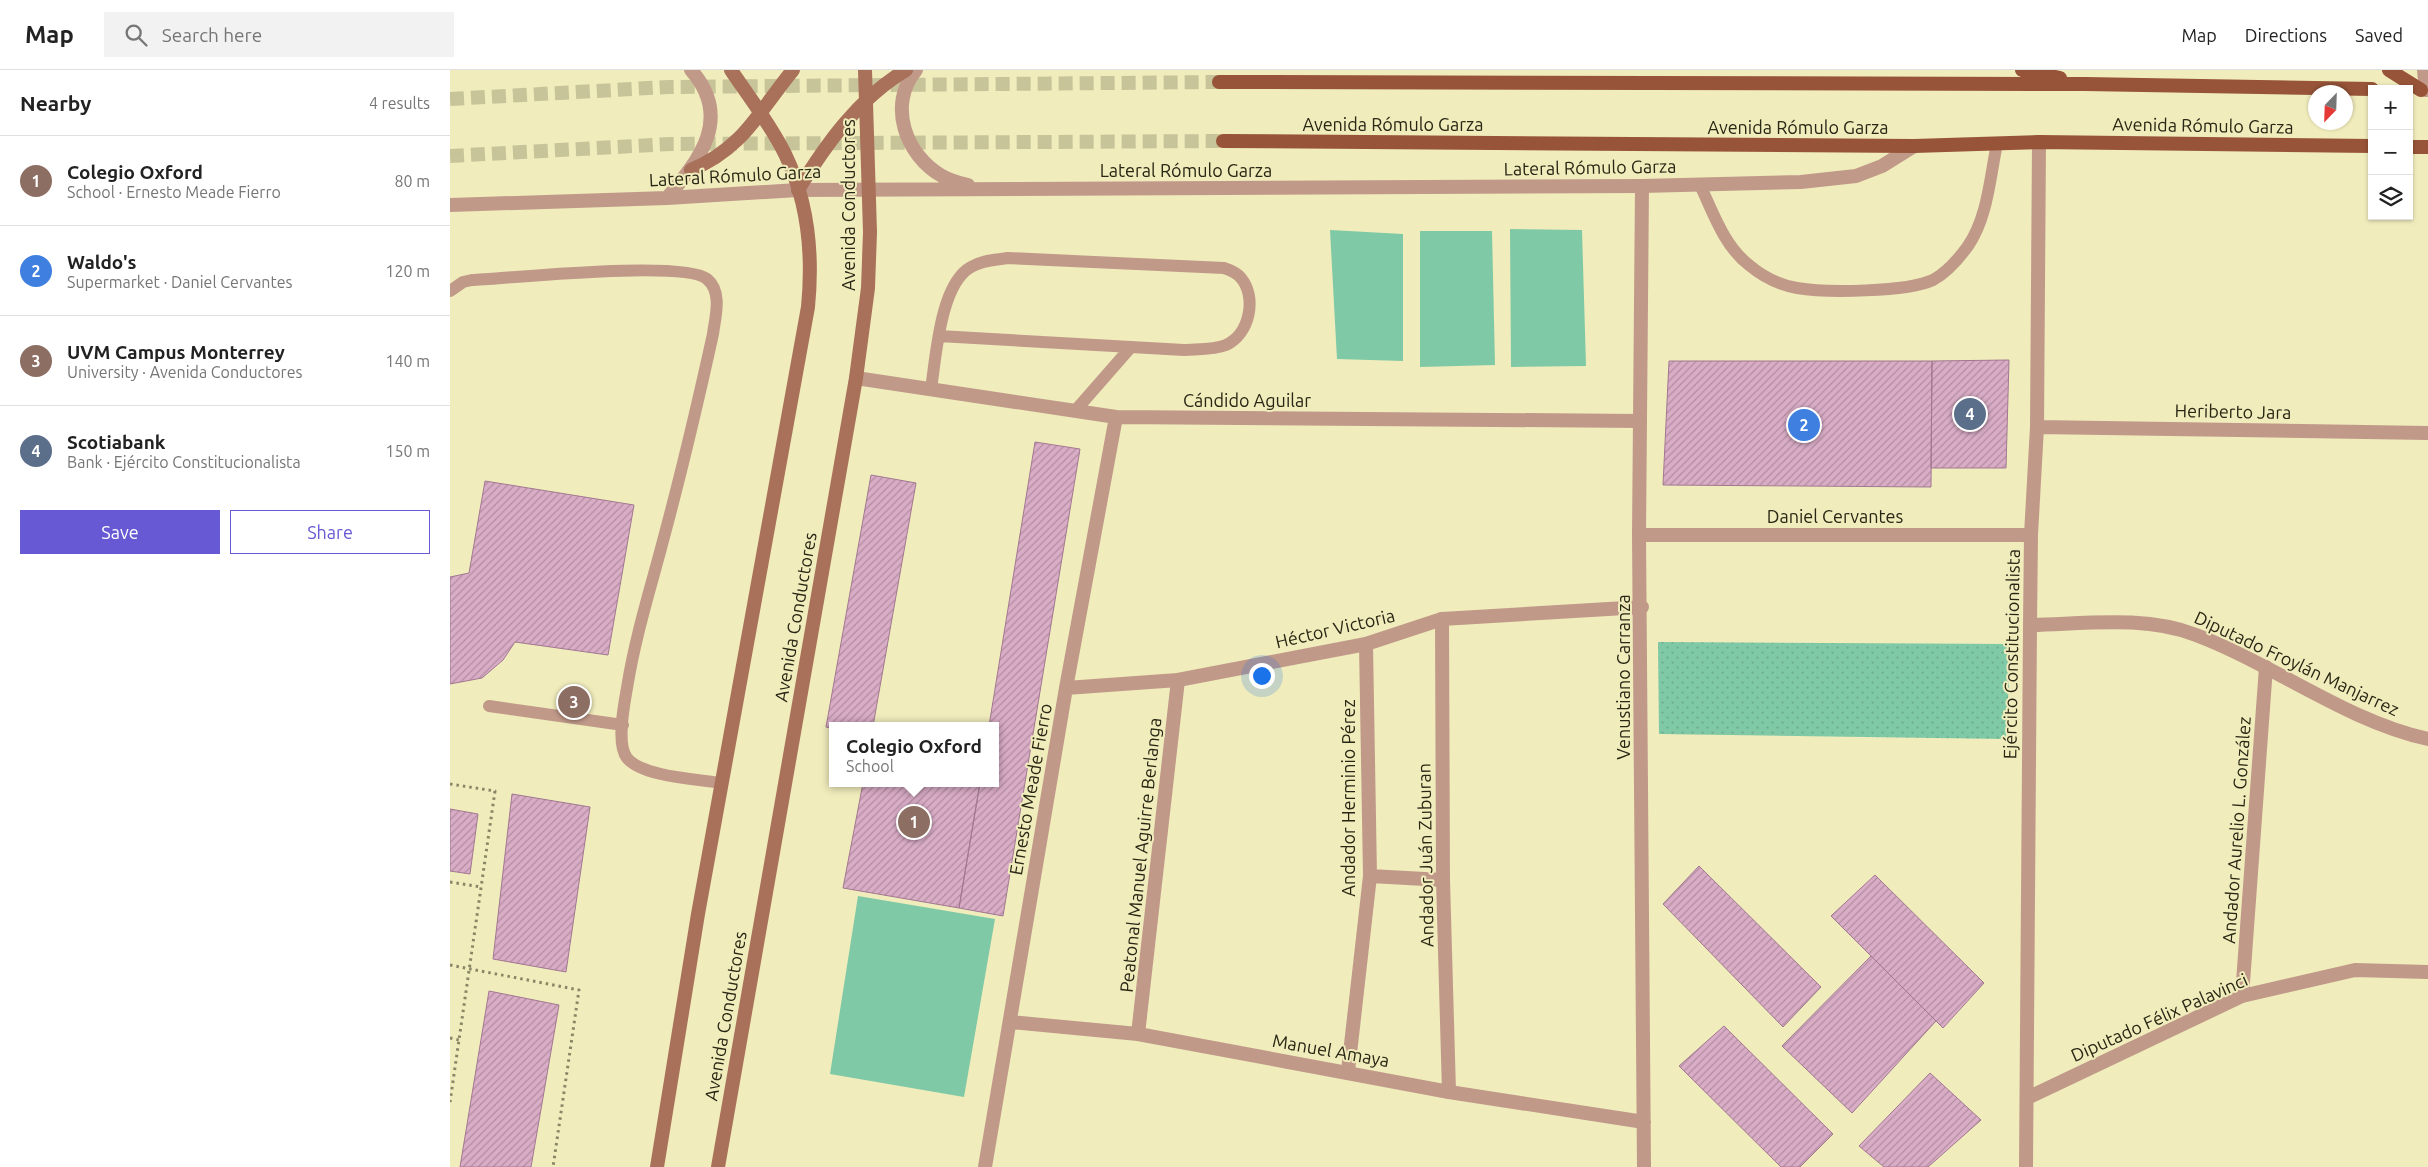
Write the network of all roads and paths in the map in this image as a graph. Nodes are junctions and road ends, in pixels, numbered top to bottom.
1 (691, 70) edge
2 (731, 70) edge
3 (793, 70) edge
4 (865, 70) edge
5 (906, 70) edge
6 (916, 70) edge
7 (2022, 70) edge
8 (2390, 70) edge
9 (2424, 70) edge
10 (1219, 82) tunnel mouth
11 (2085, 84) junction
12 (2368, 89) edge
13 (2421, 90) edge
14 (867, 101) junction
15 (760, 115) junction
16 (1224, 141) tunnel mouth
17 (2040, 142) junction
18 (1997, 144) junction
19 (1914, 146) junction
20 (2368, 146) edge
21 (2413, 147) edge
22 (2428, 147) edge
23 (691, 170) junction
24 (1700, 185) junction
25 (1642, 186) junction
26 (869, 189) junction
27 (984, 189) junction
28 (798, 190) junction
29 (667, 198) junction
30 (457, 205) edge
31 (450, 212) edge
32 (450, 291) edge
33 (939, 336) junction
34 (1131, 347) junction
35 (856, 378) junction
36 (931, 389) junction
37 (1075, 411) junction
38 (1116, 418) junction
39 (1640, 421) junction
40 (2037, 427) junction
41 (2428, 433) edge
42 (1640, 535) junction
43 (2031, 535) junction
44 (1642, 606) junction
45 (1442, 619) junction
46 (2030, 625) junction
47 (1366, 644) junction
48 (2266, 667) junction
49 (1178, 680) junction
50 (1066, 688) junction
51 (489, 706) dead end
52 (623, 725) junction
53 (2428, 739) edge
54 (721, 783) junction
55 (450, 784) edge
56 (1370, 876) junction
57 (1443, 880) junction
58 (450, 882) edge
59 (481, 887) junction
60 (450, 965) edge
61 (469, 968) junction
62 (2428, 972) edge
63 (2242, 996) junction
64 (1010, 1022) junction
65 (1138, 1034) junction
66 (450, 1038) edge
67 (459, 1040) junction
68 (1348, 1072) junction
69 (1449, 1092) junction
70 (2027, 1098) junction
71 (450, 1102) edge
72 (1644, 1122) junction
73 (553, 1167) edge
74 (657, 1167) edge
75 (718, 1167) edge
76 (986, 1167) edge
77 (1644, 1167) edge
78 (2026, 1167) edge

1 - 23 street
2 - 15 main road
3 - 15 main road
4 - 14 main road, Avenida Conductores
5 - 14 main road
6 - 27 street
7 - 11 main road
8 - 13 main road
9 - 13 street
10 - 11 main road
11 - 12 main road
14 - 26 main road, Avenida Conductores
14 - 28 main road
15 - 23 main road
15 - 28 main road
16 - 19 main road, Avenida Rómulo Garza
17 - 18 main road, Avenida Rómulo Garza
17 - 20 main road, Avenida Rómulo Garza
17 - 40 street, Ejército Constitucionalista
18 - 19 main road, Avenida Rómulo Garza
18 - 24 lane
19 - 24 street, Lateral Rómulo Garza
21 - 22 main road
23 - 29 street
24 - 25 street, Lateral Rómulo Garza
25 - 27 street, Lateral Rómulo Garza
25 - 39 street, Venustiano Carranza
26 - 27 street, Lateral Rómulo Garza
26 - 28 street, Lateral Rómulo Garza
26 - 35 main road, Avenida Conductores
28 - 29 street, Lateral Rómulo Garza
28 - 54 main road
29 - 30 street, Lateral Rómulo Garza
30 - 31 lane
32 - 52 lane
33 - 34 lane
33 - 34 lane
33 - 36 lane
34 - 37 lane
35 - 36 street, Cándido Aguilar
35 - 75 main road, Avenida Conductores
36 - 37 street, Cándido Aguilar
37 - 38 street, Cándido Aguilar
38 - 39 street, Cándido Aguilar
38 - 50 street, Ernesto Meade Fierro
39 - 42 street, Venustiano Carranza
40 - 41 street, Heriberto Jara
40 - 43 street, Ejército Constitucionalista
42 - 43 street, Daniel Cervantes
42 - 44 street, Venustiano Carranza
43 - 46 street, Ejército Constitucionalista
44 - 45 street, Héctor Victoria
44 - 72 street, Venustiano Carranza
45 - 47 street, Héctor Victoria
45 - 57 street, Andador Juán Zuburan
46 - 48 street, Diputado Froylán Manjarrez
46 - 70 street, Ejército Constitucionalista
47 - 49 street, Héctor Victoria
47 - 56 street, Andador Herminio Pérez
48 - 53 street, Diputado Froylán Manjarrez
48 - 63 street, Andador Aurelio L. González
49 - 50 street, Héctor Victoria
49 - 65 street, Peatonal Manuel Aguirre Berlanga
50 - 64 street, Ernesto Meade Fierro
51 - 52 lane
52 - 54 lane
54 - 74 main road
55 - 59 path
56 - 57 street
56 - 68 street, Andador Herminio Pérez
57 - 69 street, Andador Juán Zuburan
58 - 59 path
59 - 61 path
60 - 61 path
61 - 67 path
61 - 73 path
62 - 63 street, Diputado Félix Palavinci
63 - 70 street, Diputado Félix Palavinci
64 - 65 street, Manuel Amaya
64 - 76 street, Ernesto Meade Fierro
65 - 68 street, Manuel Amaya
66 - 67 path
67 - 71 path
68 - 69 street, Manuel Amaya
69 - 72 street, Manuel Amaya
70 - 78 street, Ejército Constitucionalista
72 - 77 street, Venustiano Carranza

